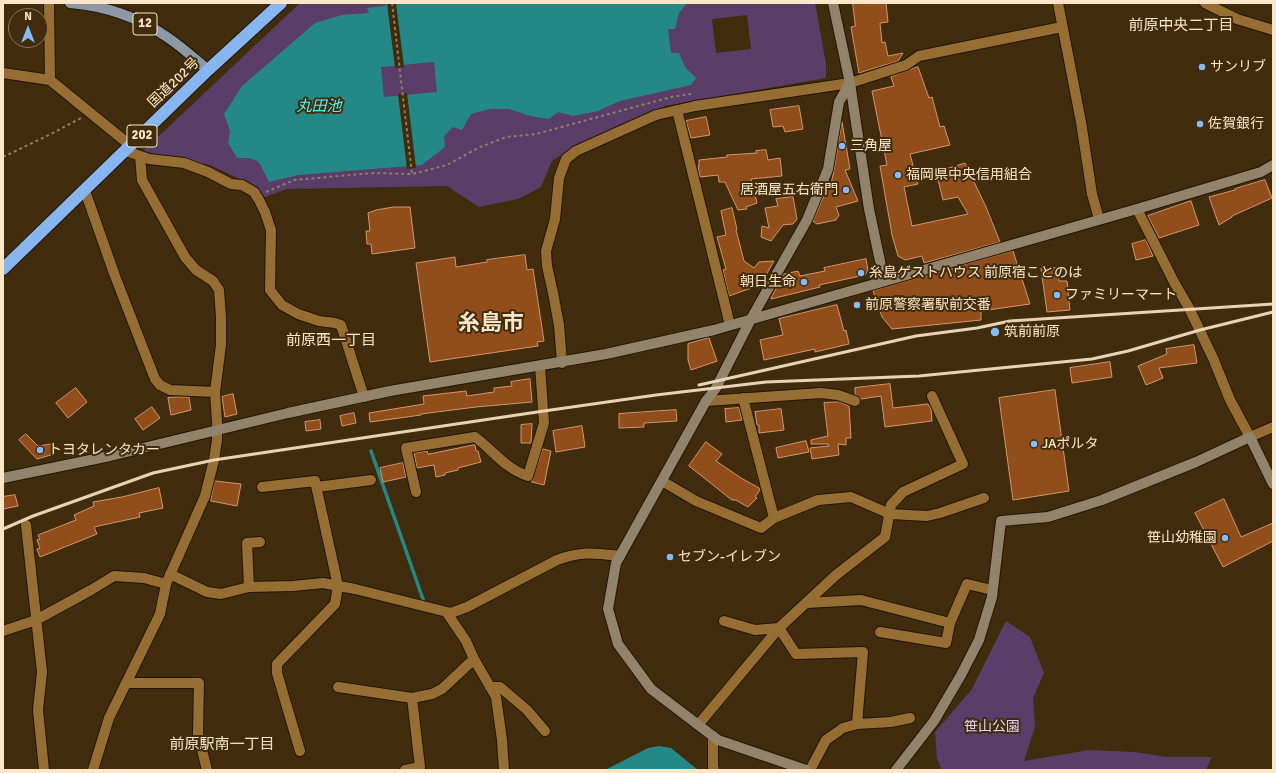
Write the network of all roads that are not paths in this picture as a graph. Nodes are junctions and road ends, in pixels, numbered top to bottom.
1 (49, 3) edge
2 (70, 3) edge
3 (281, 3) edge
4 (833, 3) edge
5 (1058, 3) edge
6 (1205, 3) edge
7 (1062, 27) junction
8 (1273, 30) edge
9 (208, 70) junction
10 (3, 73) edge
11 (50, 80) junction
12 (850, 83) junction
13 (676, 110) junction
14 (129, 148) junction
15 (140, 156) junction
16 (1273, 165) edge
17 (85, 190) junction
18 (1137, 209) junction
19 (1098, 219) junction
20 (3, 269) edge
21 (884, 280) junction
22 (751, 319) junction
23 (730, 325) junction
24 (562, 363) junction
25 (540, 366) junction
26 (214, 392) junction
27 (932, 396) dead end
28 (364, 397) junction
29 (743, 398) junction
30 (706, 401) junction
31 (855, 401) dead end
32 (1273, 427) edge
33 (218, 430) junction
34 (1250, 437) junction
35 (3, 478) edge
36 (371, 480) dead end
37 (662, 481) junction
38 (1273, 484) edge
39 (262, 487) dead end
40 (316, 487) junction
41 (416, 492) dead end
42 (984, 498) dead end
43 (890, 514) junction
44 (774, 518) junction
45 (26, 525) dead end
46 (260, 542) dead end
47 (620, 556) junction
48 (168, 579) junction
49 (338, 586) junction
50 (250, 587) junction
51 (992, 590) junction
52 (806, 603) junction
53 (447, 613) junction
54 (36, 620) junction
55 (724, 620) dead end
56 (950, 624) junction
57 (779, 628) junction
58 (3, 631) edge
59 (880, 632) dead end
60 (474, 660) junction
61 (127, 682) junction
62 (338, 687) dead end
63 (490, 688) junction
64 (412, 698) junction
65 (910, 718) dead end
66 (857, 724) junction
67 (698, 725) junction
68 (544, 731) dead end
69 (713, 736) junction
70 (300, 751) dead end
71 (44, 770) edge
72 (93, 770) edge
73 (207, 770) edge
74 (405, 770) edge
75 (504, 770) edge
76 (714, 770) edge
77 (806, 770) edge
78 (810, 770) edge
79 (896, 770) edge

1 - 11 street
2 - 9 main road, 12
3 - 9 highway, 国道202号 / 202
4 - 12 street
5 - 7 street
6 - 8 street
7 - 12 street
7 - 19 street
9 - 14 highway, 国道202号 / 202
10 - 11 street
11 - 14 street
12 - 13 street
12 - 21 street
12 - 22 street
13 - 23 street
13 - 24 street
14 - 15 street
14 - 17 highway, 国道202号 / 202
15 - 26 street
15 - 28 street
16 - 18 street
17 - 20 highway, 国道202号 / 202
17 - 26 street
18 - 19 street
18 - 34 street
19 - 21 street
21 - 22 street
22 - 23 street
22 - 30 street
23 - 24 street
24 - 25 street
25 - 28 street
25 - 41 street
26 - 33 street
27 - 43 street
28 - 33 street
29 - 30 street
29 - 31 street
29 - 44 street
30 - 37 street
32 - 34 street
33 - 35 street
33 - 48 street
34 - 38 street
34 - 51 street
36 - 40 street
37 - 44 street
37 - 47 street
39 - 40 street
40 - 49 street
42 - 43 street
43 - 44 street
43 - 52 street
45 - 54 street
46 - 50 street
47 - 53 street
47 - 67 street
48 - 50 street
48 - 54 street
48 - 61 street
49 - 50 street
49 - 53 street
49 - 70 street
51 - 56 street
51 - 79 street
52 - 56 street
52 - 57 street
53 - 60 street
54 - 58 street
54 - 71 street
55 - 57 street
56 - 59 street
57 - 66 street
57 - 67 street
60 - 63 street
60 - 64 street
61 - 72 street
61 - 73 street
62 - 64 street
63 - 68 street
63 - 75 street
64 - 74 street
65 - 66 street
66 - 78 street
67 - 69 street
69 - 76 street
69 - 77 street

